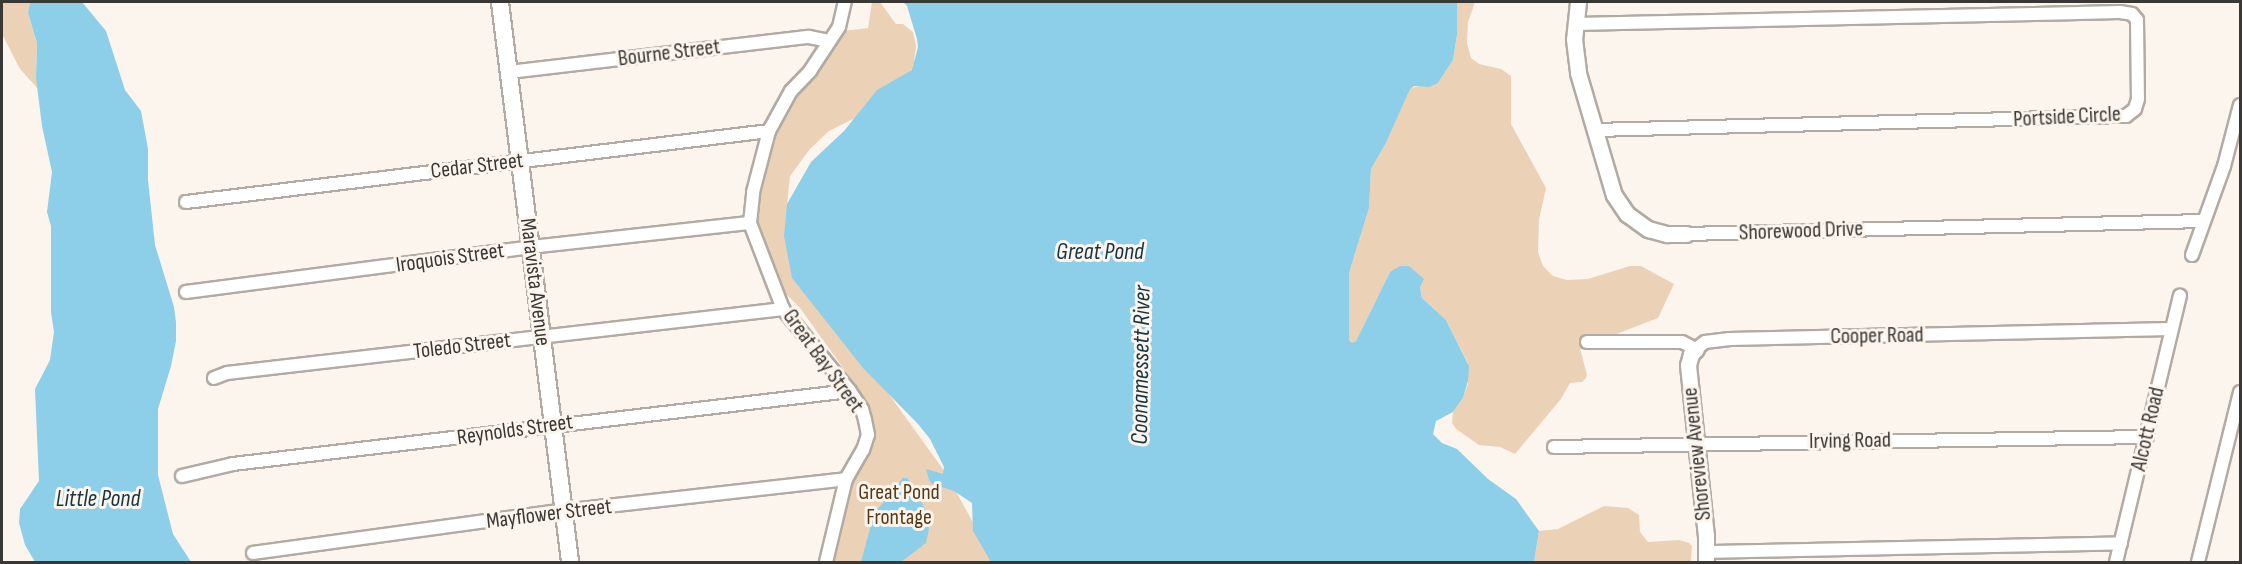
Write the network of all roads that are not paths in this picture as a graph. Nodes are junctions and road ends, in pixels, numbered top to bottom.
1 (500, 2) edge
2 (845, 2) edge
3 (1578, 2) edge
4 (1575, 24) junction
5 (829, 40) junction
6 (509, 72) junction
7 (2241, 105) edge
8 (1594, 130) junction
9 (769, 131) junction
10 (520, 160) junction
11 (186, 202) dead end
12 (2202, 221) junction
13 (750, 223) junction
14 (1686, 234) joint
15 (531, 246) junction
16 (2192, 255) dead end
17 (186, 292) dead end
18 (2180, 296) dead end
19 (783, 309) junction
20 (2171, 330) junction
21 (542, 337) junction
22 (1587, 342) dead end
23 (1696, 349) junction
24 (214, 378) dead end
25 (850, 391) junction
26 (2241, 392) edge
27 (552, 424) junction
28 (2147, 437) junction
29 (1695, 443) junction
30 (1554, 447) dead end
31 (182, 476) dead end
32 (846, 479) junction
33 (563, 511) junction
34 (2121, 543) junction
35 (253, 553) dead end
36 (1706, 557) edge
37 (570, 562) edge
38 (826, 562) edge
39 (2116, 562) edge
40 (2198, 562) edge

1 - 6 main road, Maravista Avenue
2 - 5 street, Great Bay Street
3 - 4 street, Shorewood Drive
4 - 8 street, Shorewood Drive
4 - 8 street, Portside Circle
5 - 6 street, Bourne Street
5 - 9 street, Great Bay Street
6 - 10 main road, Maravista Avenue
7 - 12 street
8 - 14 street, Shorewood Drive
9 - 10 street, Cedar Street
9 - 13 street, Great Bay Street
10 - 11 street, Cedar Street
10 - 15 main road, Maravista Avenue
12 - 14 street, Shorewood Drive
12 - 16 street
13 - 15 street, Iroquois Street
13 - 19 street, Great Bay Street
15 - 17 street, Iroquois Street
15 - 21 main road, Maravista Avenue
18 - 20 street, Alcott Road
19 - 21 street, Toledo Street
19 - 25 street, Great Bay Street
20 - 23 street, Cooper Road
20 - 28 street, Alcott Road
21 - 24 street, Toledo Street
21 - 27 main road, Maravista Avenue
22 - 23 street
23 - 29 street, Shoreview Avenue
25 - 27 street, Reynolds Street
25 - 32 street, Great Bay Street
26 - 40 street
27 - 31 street, Reynolds Street
27 - 33 main road, Maravista Avenue
28 - 29 street, Irving Road
28 - 34 street, Alcott Road
29 - 30 street, Irving Road
29 - 36 street, Shoreview Avenue
32 - 33 street, Mayflower Street
32 - 38 street, Great Bay Street
33 - 35 street, Mayflower Street
33 - 37 main road, Maravista Avenue
34 - 36 street
34 - 39 street, Alcott Road

